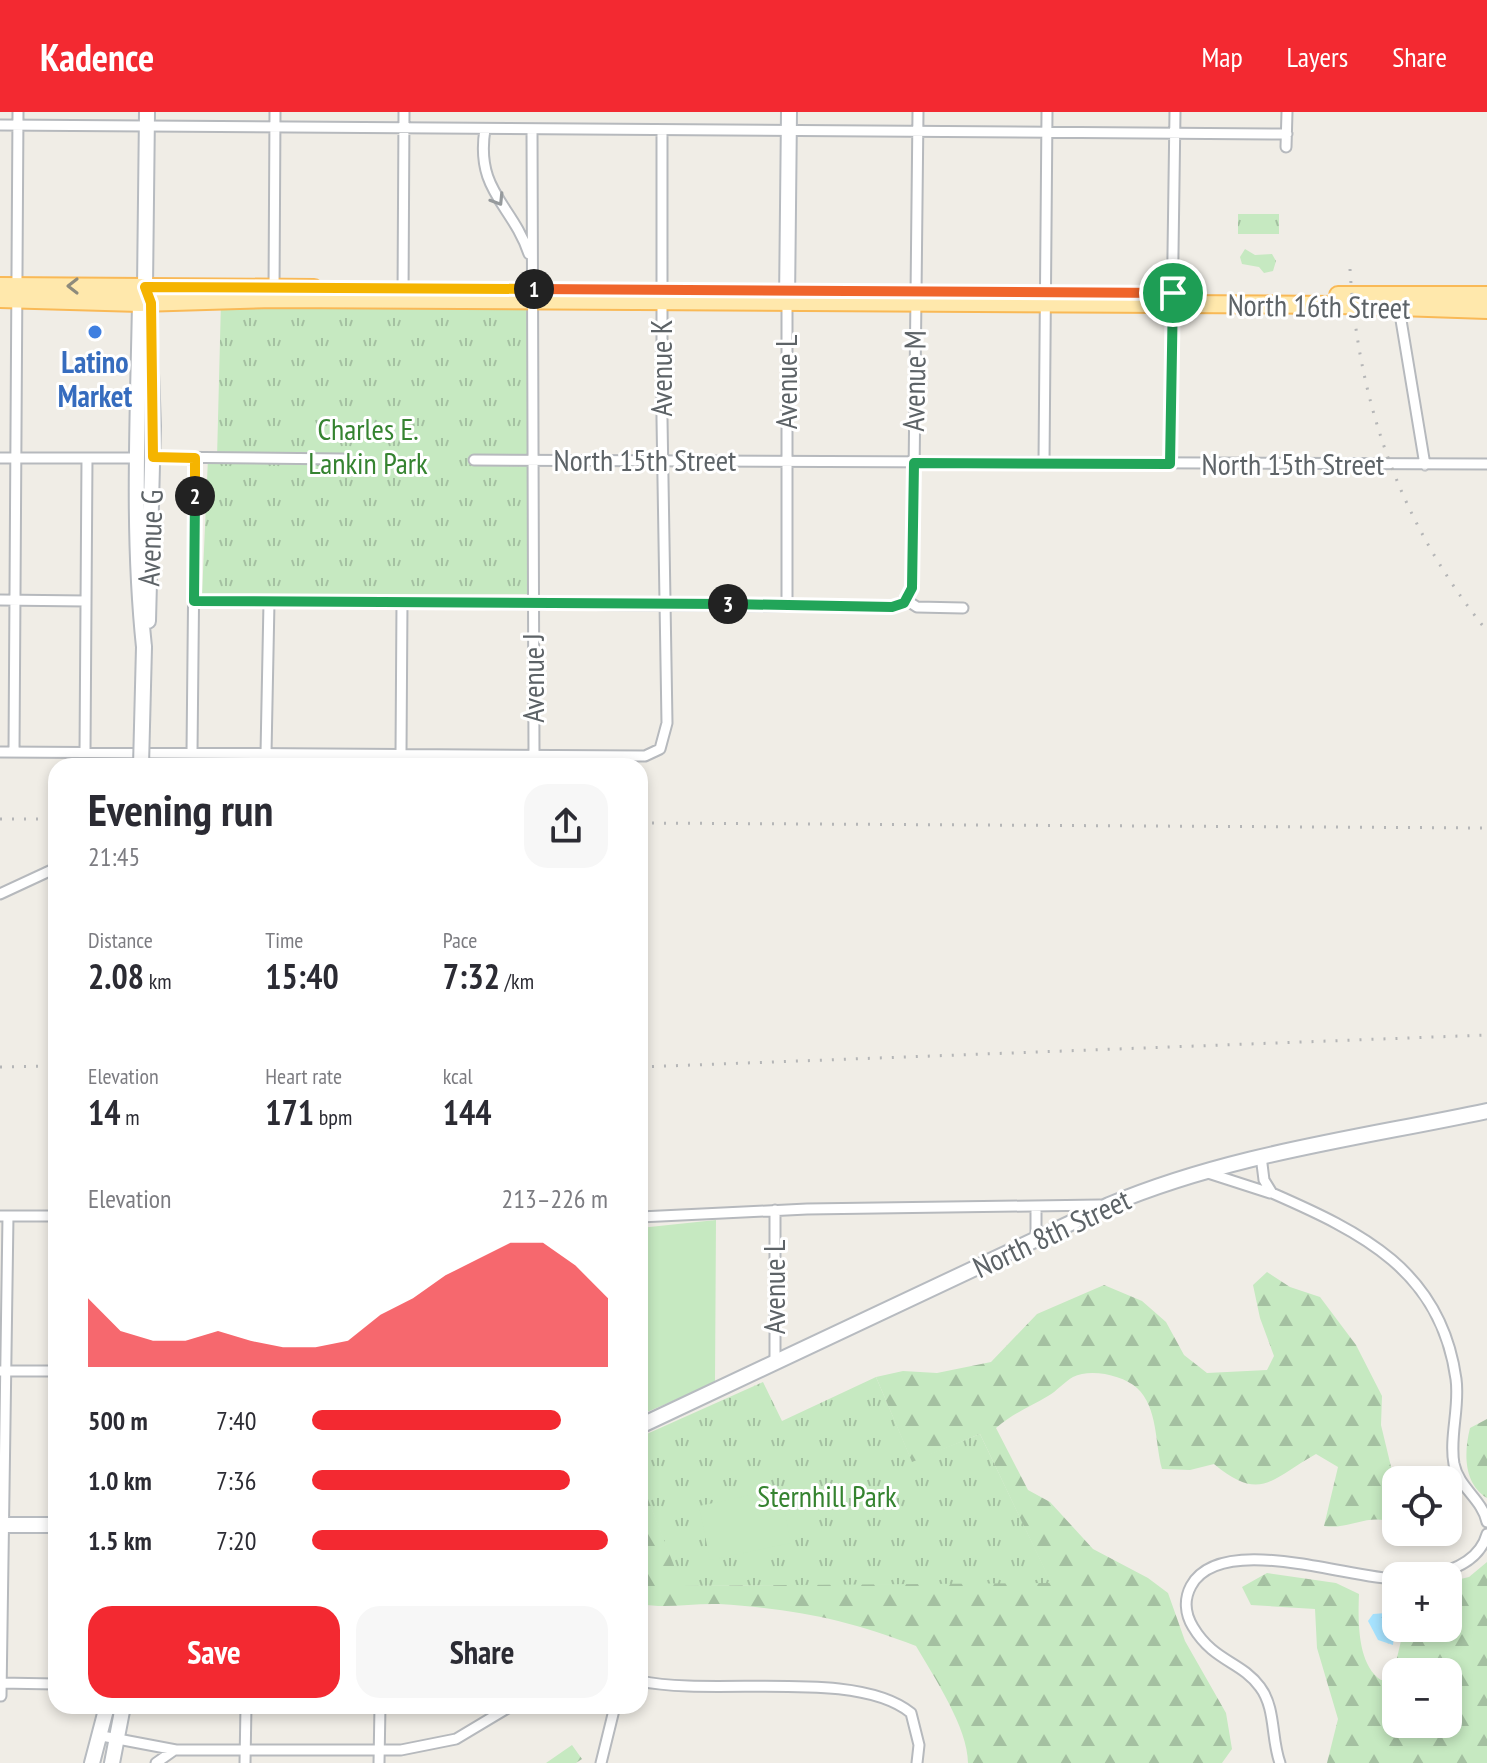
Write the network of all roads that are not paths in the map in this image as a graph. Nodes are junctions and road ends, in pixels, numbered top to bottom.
1 (18, 112) edge
2 (275, 112) edge
3 (404, 112) edge
4 (789, 112) edge
5 (918, 112) edge
6 (1047, 112) edge
7 (1175, 112) edge
8 (1287, 112) edge
9 (147, 119) edge
10 (0, 125) edge
11 (18, 125) junction
12 (275, 127) junction
13 (404, 128) junction
14 (485, 129) junction
15 (532, 129) junction
16 (662, 130) junction
17 (789, 130) junction
18 (918, 132) junction
19 (1046, 132) junction
20 (1174, 133) junction
21 (1287, 134) junction
22 (1286, 147) dead end
23 (532, 265) junction
24 (8, 293) edge
25 (274, 293) junction
26 (403, 294) junction
27 (532, 295) junction
28 (1487, 295) edge
29 (661, 296) junction
30 (787, 296) junction
31 (145, 297) junction
32 (916, 297) junction
33 (1046, 298) junction
34 (1173, 299) junction
35 (1399, 308) junction
36 (1487, 310) edge
37 (153, 457) junction
38 (0, 458) edge
39 (15, 458) junction
40 (87, 458) junction
41 (136, 458) junction
42 (195, 458) junction
43 (343, 459) dead end
44 (474, 460) dead end
45 (533, 461) junction
46 (664, 462) junction
47 (786, 462) junction
48 (914, 463) junction
49 (1044, 463) junction
50 (1170, 464) junction
51 (1487, 464) edge
52 (1425, 465) junction
53 (0, 600) edge
54 (14, 600) junction
55 (906, 600) junction
56 (86, 601) junction
57 (194, 601) junction
58 (269, 602) junction
59 (402, 602) junction
60 (534, 604) junction
61 (666, 604) junction
62 (787, 604) junction
63 (963, 608) dead end
64 (144, 647) junction
65 (0, 752) edge
66 (14, 752) junction
67 (85, 752) junction
68 (192, 753) junction
69 (266, 753) junction
70 (401, 753) junction
71 (534, 754) junction
72 (141, 758) edge
73 (48, 872) edge
74 (0, 894) edge
75 (1487, 1111) edge
76 (1261, 1156) junction
77 (1193, 1172) junction
78 (1272, 1193) junction
79 (1109, 1205) junction
80 (1036, 1206) junction
81 (775, 1210) junction
82 (4, 1216) edge
83 (48, 1216) edge
84 (648, 1217) edge
85 (1036, 1242) junction
86 (775, 1364) junction
87 (3, 1371) edge
88 (48, 1371) edge
89 (648, 1422) edge
90 (1487, 1522) edge
91 (1, 1525) edge
92 (48, 1525) edge
93 (1487, 1534) edge
94 (1462, 1564) edge
95 (1382, 1577) edge
96 (648, 1682) edge
97 (0, 1683) edge
98 (48, 1684) edge
99 (1, 1696) edge
100 (106, 1714) edge
101 (122, 1714) edge
102 (246, 1714) edge
103 (380, 1714) edge
104 (498, 1714) edge
105 (613, 1714) edge
106 (102, 1736) junction
107 (117, 1739) junction
108 (176, 1750) junction
109 (379, 1750) junction
110 (245, 1751) junction
111 (92, 1763) edge
112 (112, 1763) edge
113 (156, 1763) edge
114 (245, 1763) edge
115 (379, 1763) edge
116 (601, 1763) edge
117 (917, 1763) edge
118 (1280, 1763) edge

1 - 11 street
2 - 12 street
3 - 13 street
4 - 17 street, Avenue L
5 - 18 street, Avenue M
6 - 19 street
7 - 20 street
8 - 21 street
9 - 11 street
9 - 12 street
9 - 31 street, Avenue G
10 - 11 street
11 - 24 street
12 - 13 street
12 - 25 street
13 - 14 street
13 - 26 street
14 - 15 street
14 -> 23 street, Avenue J
15 - 16 street
15 - 23 street, Avenue J
16 - 17 street
16 - 29 street, Avenue K
17 - 18 street
17 - 30 street, Avenue L
18 - 19 street
18 - 32 street, Avenue M
19 - 20 street
19 - 33 street
20 - 21 street
20 - 34 street
21 - 22 street
23 - 27 street, Avenue J
24 - 31 main road, North 16th Street
24 - 39 street
25 - 26 main road, North 16th Street
25 - 31 main road, North 16th Street
26 - 27 main road, North 16th Street
27 - 29 main road, North 16th Street
27 - 45 street, Avenue J
28 - 34 main road, North 16th Street
29 - 30 main road, North 16th Street
29 - 46 street, Avenue K
30 - 32 main road, North 16th Street
30 - 47 street, Avenue L
31 - 37 street, Avenue G
31 - 41 street, Avenue G
32 - 33 main road, North 16th Street
32 - 48 street, Avenue M
33 - 34 main road, North 16th Street
33 - 49 street
34 - 35 main road, North 16th Street
34 - 50 street
35 - 36 main road, North 16th Street
35 - 52 street
37 - 42 street
37 - 64 street, Avenue G
38 - 39 street
39 - 40 street
39 - 54 street
40 - 41 street
40 - 56 street
41 - 64 street, Avenue G
42 - 43 street
42 - 57 street, Avenue G
44 - 45 street, North 15th Street
45 - 46 street, North 15th Street
45 - 60 street, Avenue J
46 - 47 street, North 15th Street
46 - 61 street, Avenue K
47 - 48 street, North 15th Street
47 - 62 street, Avenue L
48 - 49 street, North 15th Street
48 - 55 street, Avenue M
49 - 50 street, North 15th Street
50 - 52 street, North 15th Street
51 - 52 street, North 15th Street
53 - 54 street
54 - 56 street
54 - 66 street
55 - 62 street
55 - 63 street
56 - 67 street
57 - 58 street
57 - 68 street, Avenue G
58 - 59 street
58 - 69 street
59 - 60 street
59 - 70 street
60 - 61 street
60 - 71 street, Avenue J
61 - 62 street
61 - 71 street, Avenue K
64 - 72 street, Avenue G, bridge
65 - 66 street
66 - 67 street
67 - 68 street
68 - 69 street
69 - 70 street
70 - 71 street
73 - 74 street
75 - 76 street, North 8th Street
76 - 77 street, North 8th Street
76 - 78 street
77 - 78 street
77 - 79 street, North 8th Street
78 - 90 street
79 - 80 street
79 - 85 street, North 8th Street
80 - 81 street
80 - 85 street
81 - 84 street
81 - 86 street, Avenue L
82 - 83 street
82 - 87 street
85 - 86 street, North 8th Street
86 - 89 street, North 8th Street
87 - 88 street
87 - 91 street
91 - 92 street
91 - 97 street
93 - 94 street
95 - 118 street
96 - 117 street
97 - 98 street
97 - 99 street
100 - 106 street
101 - 107 street
102 - 110 street
103 - 109 street
104 - 109 street
105 - 116 street
106 - 107 street
106 - 111 street
107 - 108 street
107 - 112 street
108 - 110 street
108 - 113 street
109 - 110 street
109 - 115 street
110 - 114 street

